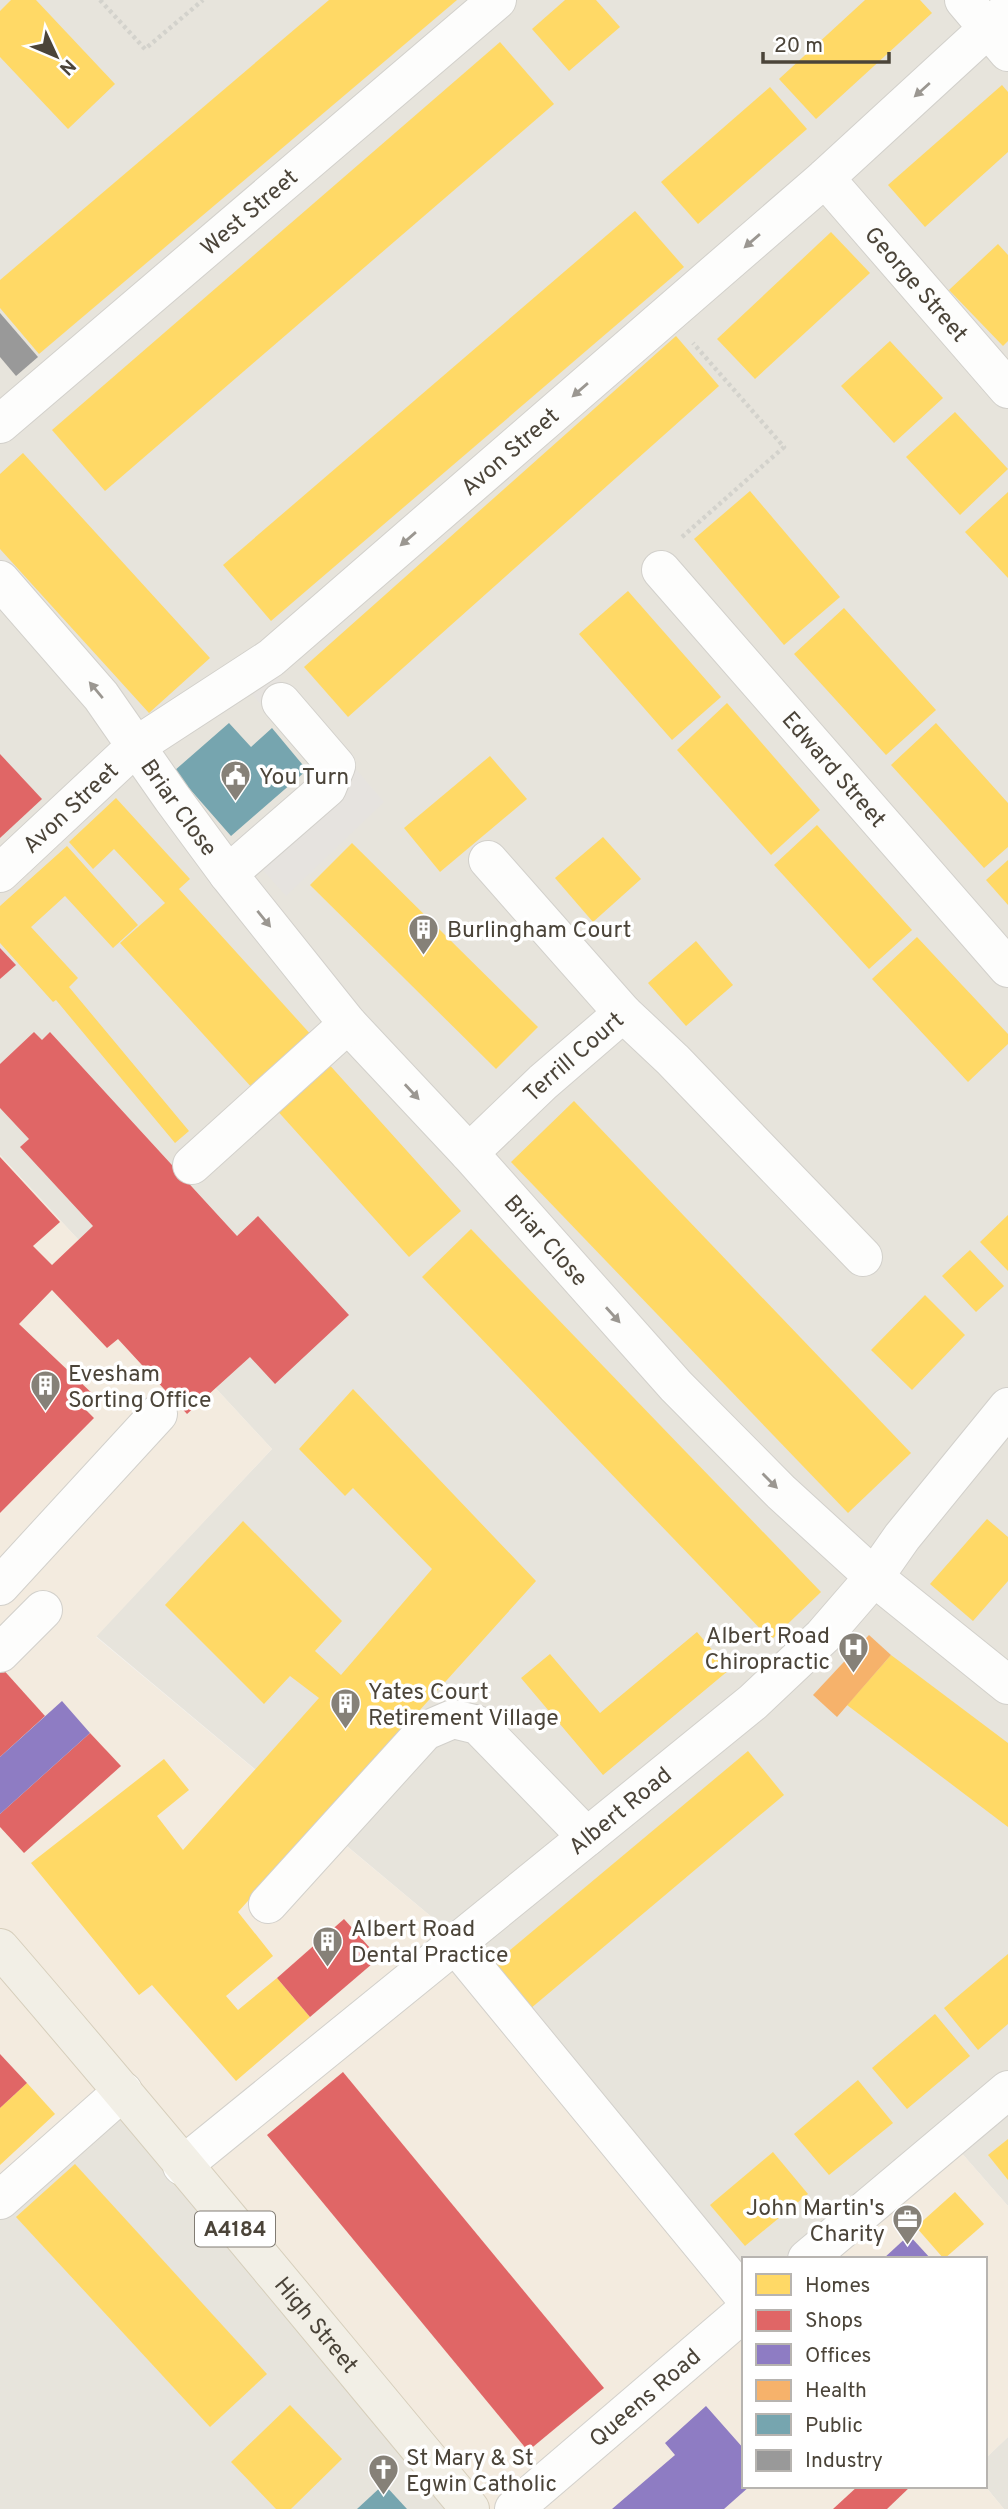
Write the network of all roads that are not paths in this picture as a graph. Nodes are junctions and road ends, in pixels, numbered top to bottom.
1 (497, 0) edge
2 (964, 0) edge
3 (1001, 30) edge
4 (825, 178) junction
5 (1008, 389) edge
6 (0, 424) edge
7 (661, 570) road end
8 (0, 580) edge
9 (281, 702) dead end
10 (136, 746) junction
11 (488, 860) dead end
12 (0, 873) edge
13 (228, 874) junction
14 (1008, 968) edge
15 (623, 1013) junction
16 (348, 1024) junction
17 (469, 1153) junction
18 (192, 1166) dead end
19 (863, 1257) dead end
20 (1008, 1407) edge
21 (158, 1414) dead end
22 (874, 1577) junction
23 (0, 1586) edge
24 (43, 1610) dead end
25 (0, 1653) edge
26 (1008, 1685) edge
27 (587, 1837) junction
28 (268, 1904) dead end
29 (455, 1944) junction
30 (0, 1948) edge
31 (1008, 2090) edge
32 (123, 2091) junction
33 (182, 2166) junction
34 (0, 2200) edge
35 (809, 2257) edge
36 (742, 2294) edge
37 (742, 2314) edge
38 (470, 2509) edge
39 (514, 2509) edge

1 - 6 street, West Street
2 - 3 street
3 -> 4 street, Avon Street
4 - 5 street, George Street
4 -> 10 street, Avon Street
7 - 14 street, Edward Street
10 -> 8 street, Briar Close
9 - 13 street
10 - 12 street, Avon Street
10 - 13 street, Briar Close
11 - 15 street, Terrill Court
13 -> 16 street, Briar Close
15 - 17 street, Terrill Court
15 - 19 street
16 -> 17 street, Briar Close
16 - 18 street
17 -> 22 street, Briar Close
20 - 22 street, Albert Road
21 - 23 street
22 - 26 street, Briar Close
22 - 27 street, Albert Road
24 - 25 street
27 - 28 street
27 - 29 street, Albert Road
29 - 33 street, Albert Road
29 - 36 street
30 - 32 main road, High Street / A4184
31 - 35 street
32 - 33 main road, High Street / A4184
32 - 34 street
33 - 38 main road, High Street / A4184
37 - 39 street, Queens Road

